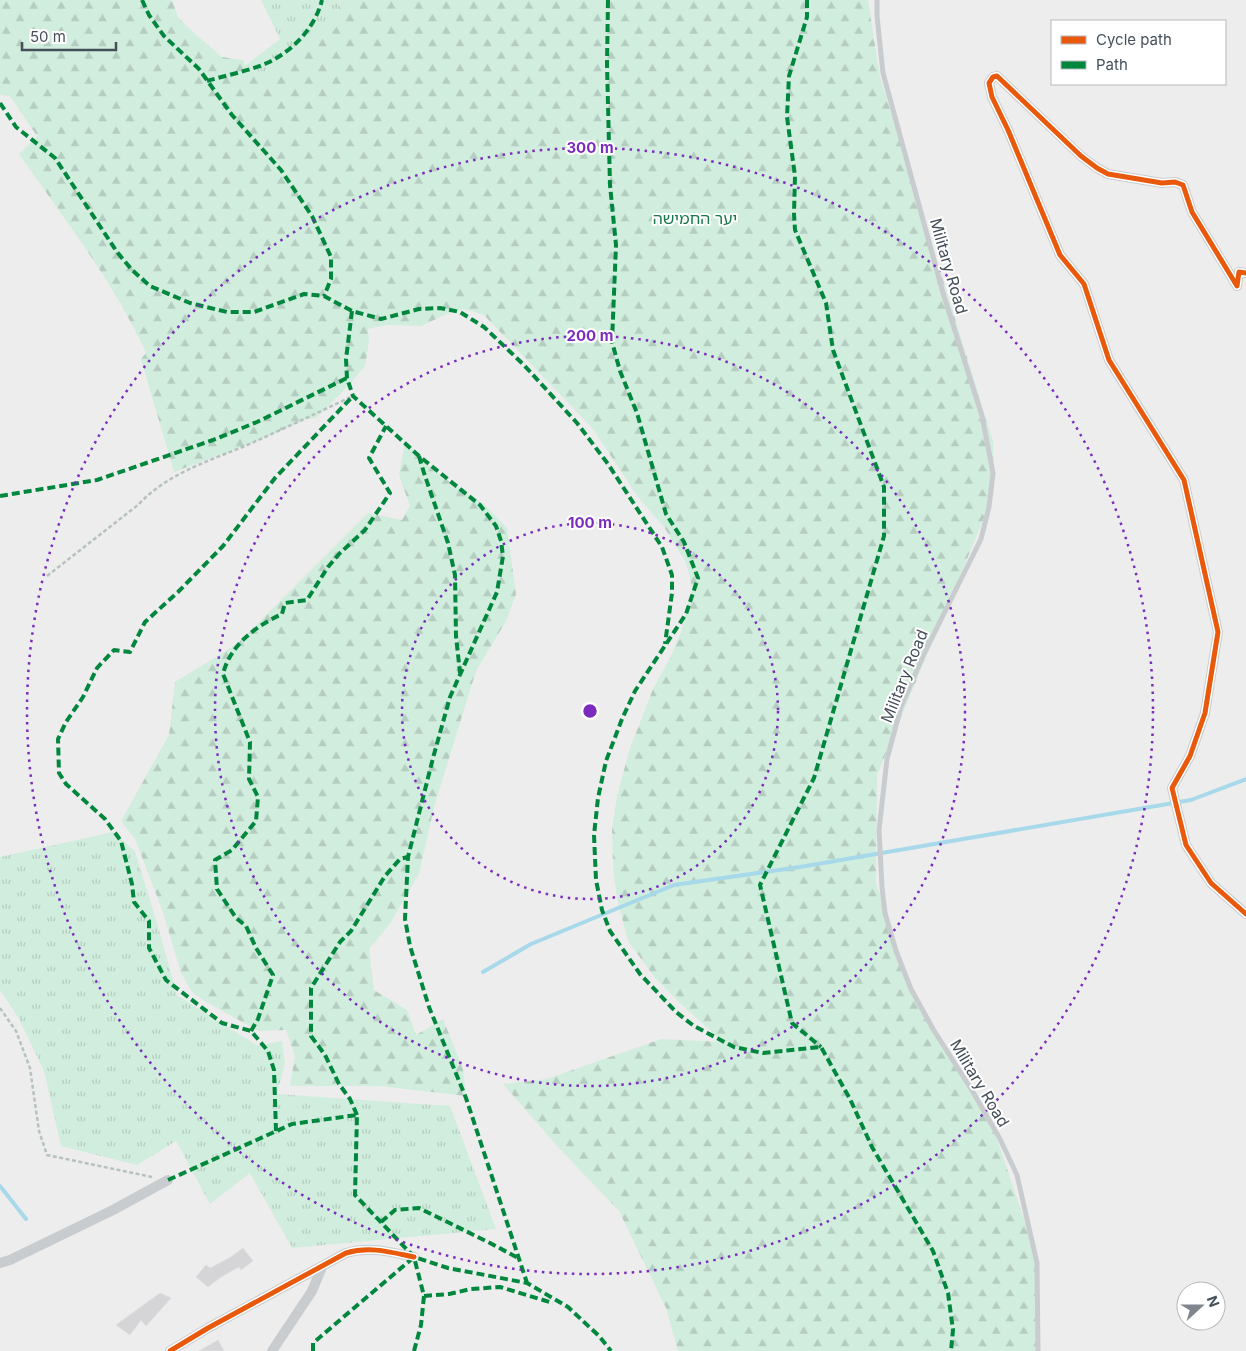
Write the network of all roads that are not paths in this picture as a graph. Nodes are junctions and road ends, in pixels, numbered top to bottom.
1 (878, 0) edge
2 (1246, 273) edge
3 (1246, 914) edge
4 (168, 1180) road end
5 (414, 1257) dead end
6 (0, 1263) edge
7 (322, 1266) junction
8 (170, 1351) edge
9 (272, 1351) edge
10 (1038, 1351) edge

1 - 10 lane, Military Road
2 - 3 street
4 - 6 street
5 - 7 street
7 - 8 street
7 - 9 street

